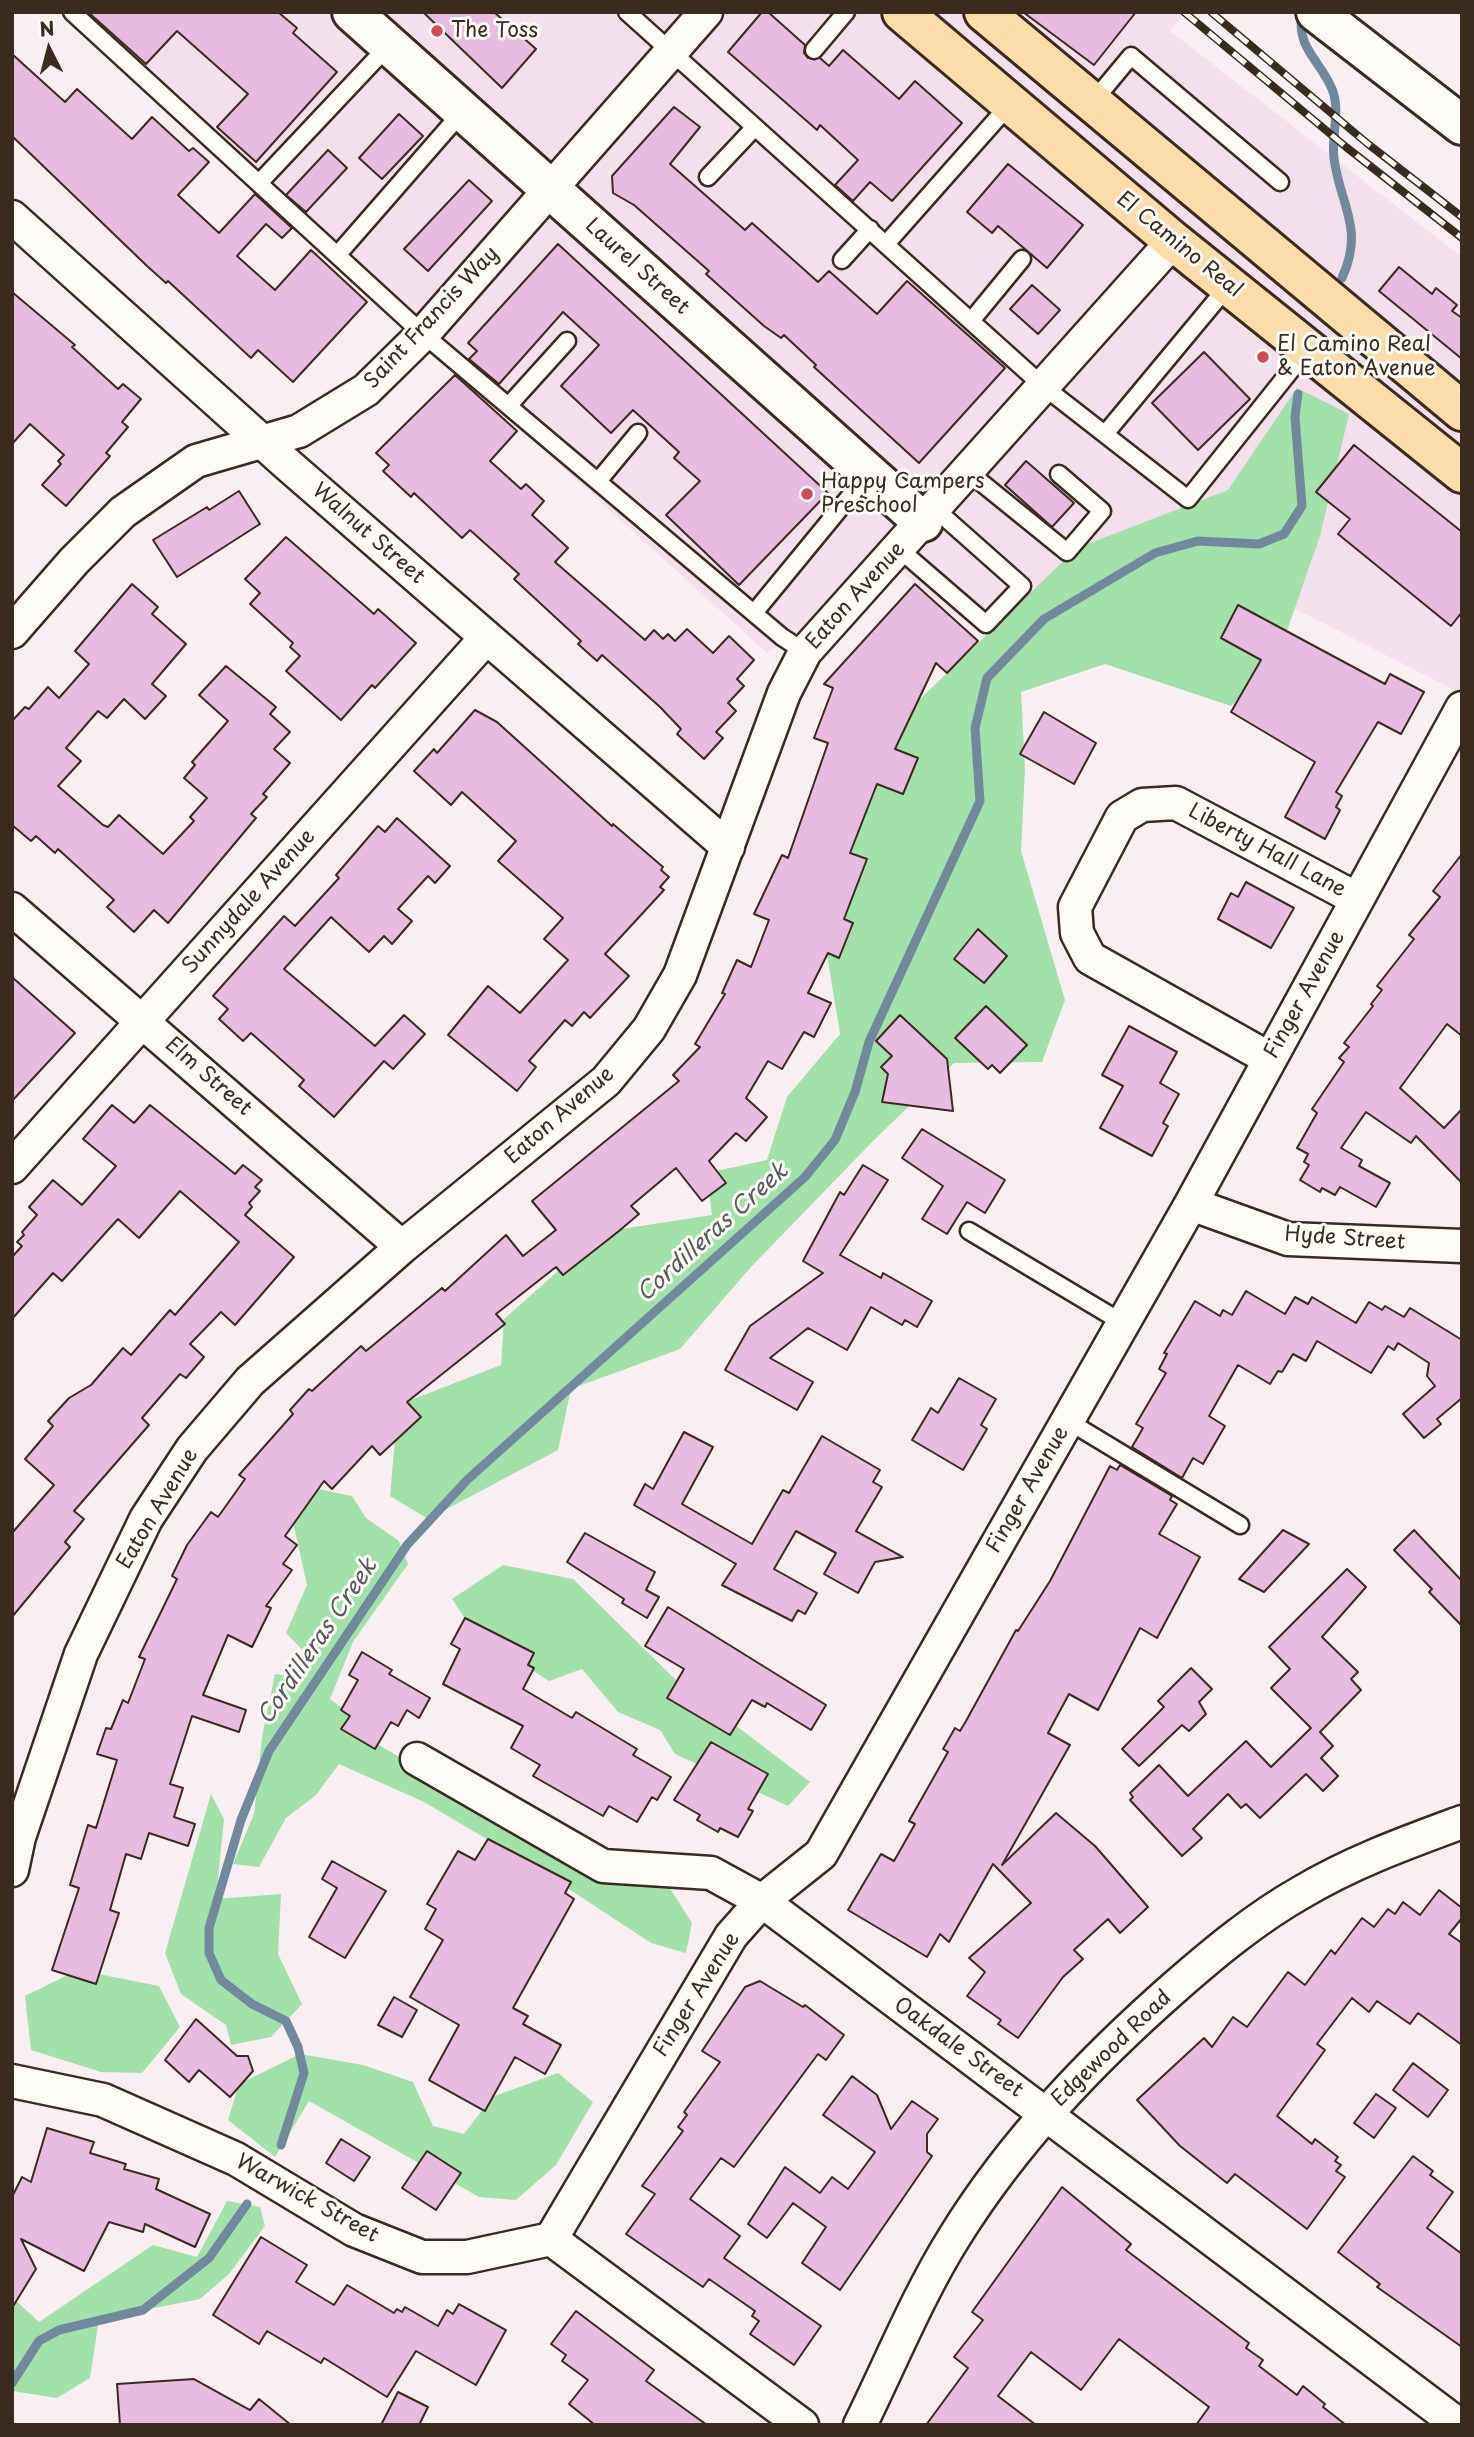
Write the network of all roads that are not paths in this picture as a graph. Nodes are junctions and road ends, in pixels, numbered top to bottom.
1 (72, 12) edge
2 (352, 12) edge
3 (627, 12) edge
4 (706, 12) edge
5 (846, 12) edge
6 (902, 12) edge
7 (984, 12) edge
8 (1316, 12) edge
9 (389, 45) junction
10 (670, 50) junction
11 (814, 50) dead end
12 (1010, 104) junction
13 (1091, 104) junction
14 (463, 111) junction
15 (1462, 125) edge
16 (755, 127) junction
17 (708, 177) dead end
18 (260, 182) junction
19 (1280, 182) dead end
20 (549, 190) junction
21 (12, 217) edge
22 (870, 229) junction
23 (1173, 241) junction
24 (886, 244) junction
25 (339, 253) junction
26 (842, 260) dead end
27 (1022, 260) dead end
28 (1228, 286) junction
29 (971, 321) junction
30 (423, 334) junction
31 (568, 341) dead end
32 (1307, 349) junction
33 (1043, 386) junction
34 (510, 404) junction
35 (1462, 411) edge
36 (638, 433) dead end
37 (1105, 434) junction
38 (263, 442) junction
39 (967, 471) junction
40 (869, 473) junction
41 (1462, 473) edge
42 (1059, 474) dead end
43 (599, 480) junction
44 (918, 526) junction
45 (754, 613) junction
46 (12, 632) edge
47 (486, 638) junction
48 (805, 652) junction
49 (1462, 708) edge
50 (728, 847) junction
51 (1357, 900) junction
52 (12, 909) edge
53 (144, 1021) junction
54 (1270, 1059) junction
55 (12, 1167) edge
56 (1191, 1204) junction
57 (969, 1231) dead end
58 (1462, 1246) edge
59 (402, 1247) junction
60 (1124, 1323) junction
61 (1068, 1420) junction
62 (1240, 1525) dead end
63 (417, 1759) dead end
64 (1459, 1823) edge
65 (12, 1870) edge
66 (762, 1902) junction
67 (12, 2081) edge
68 (1047, 2113) junction
69 (551, 2239) junction
70 (802, 2425) edge
71 (860, 2425) edge
72 (1459, 2425) edge

1 - 18 lane
2 - 9 street, Laurel Street
3 - 10 lane
4 - 10 street, Saint Francis Way
5 - 11 lane
6 - 12 main road, El Camino Real
7 - 13 main road
8 - 15 street
9 - 14 street, Laurel Street
9 - 18 lane
10 - 16 lane
10 - 20 street, Saint Francis Way
12 - 23 main road, El Camino Real
12 - 24 lane
13 - 19 lane
13 - 35 main road
14 - 20 street, Laurel Street
14 - 25 lane
16 - 17 lane
16 - 22 lane
18 - 25 lane
20 - 30 street, Saint Francis Way
20 - 40 street, Laurel Street
21 - 38 street, Walnut Street
22 - 24 lane
22 - 26 lane
23 - 28 main road, El Camino Real
23 - 33 street, Eaton Avenue
24 - 29 lane
25 - 30 lane
27 - 29 lane
28 - 32 main road, El Camino Real
28 - 37 lane
29 - 33 lane
30 - 34 lane
30 - 38 street, Saint Francis Way
31 - 34 lane
32 - 37 lane
32 - 41 main road, El Camino Real
33 - 37 lane
33 - 39 street, Eaton Avenue
34 - 43 lane
36 - 43 lane
38 - 46 street, Saint Francis Way
38 - 47 street, Walnut Street
39 - 42 lane
39 - 44 street, Eaton Avenue
40 - 44 street, Laurel Street
40 - 45 lane
43 - 45 lane
44 - 44 lane
44 - 48 street, Eaton Avenue
45 - 48 lane
47 - 50 street, Walnut Street
47 - 53 street, Sunnydale Avenue
48 - 50 street, Eaton Avenue
49 - 51 street, Finger Avenue
50 - 59 street, Eaton Avenue
51 - 54 street, Finger Avenue
51 - 54 street, Liberty Hall Lane
52 - 53 street, Elm Street
53 - 55 street, Sunnydale Avenue
53 - 59 street, Elm Street
54 - 56 street, Finger Avenue
56 - 58 street, Hyde Street
56 - 60 street, Finger Avenue
57 - 60 lane
59 - 65 street, Eaton Avenue
60 - 61 street, Finger Avenue
61 - 62 lane
61 - 66 street, Finger Avenue
63 - 66 street, Oakdale Street
64 - 68 street, Edgewood Road
66 - 68 street, Oakdale Street
66 - 69 street, Finger Avenue
67 - 69 street, Warwick Street
68 - 71 street, Edgewood Road
68 - 72 street, Oakdale Street
69 - 70 street

